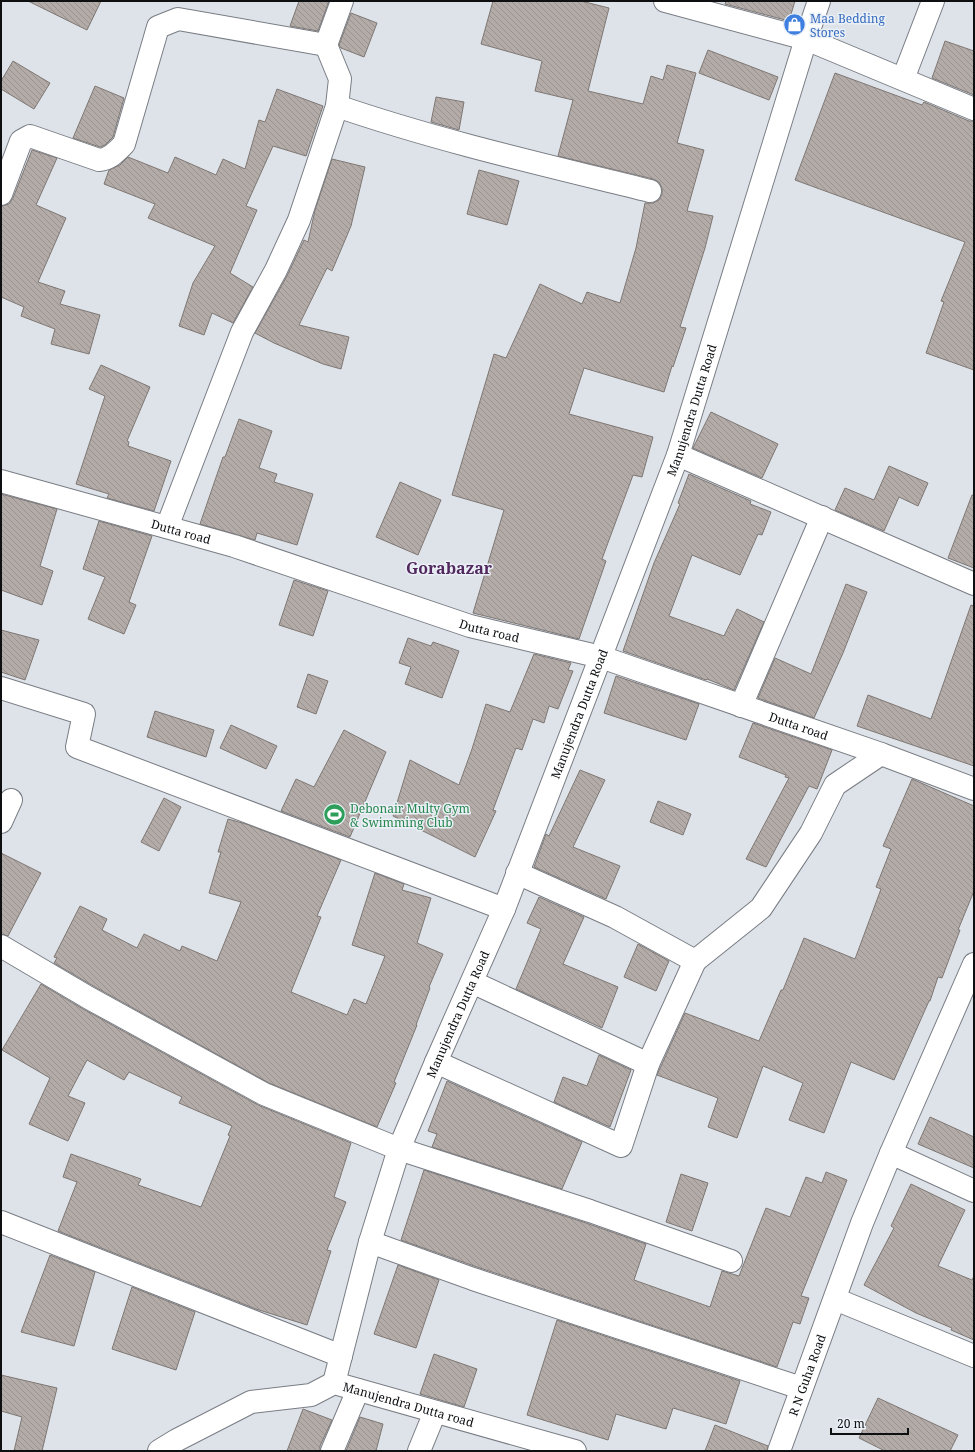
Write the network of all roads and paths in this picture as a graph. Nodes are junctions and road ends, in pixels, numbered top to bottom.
1 (342, 1) edge
2 (665, 1) edge
3 (819, 1) edge
4 (933, 1) edge
5 (806, 38) junction
6 (326, 45) junction
7 (903, 79) junction
8 (337, 106) junction
9 (974, 109) edge
10 (650, 191) dead end
11 (1, 194) edge
12 (678, 455) junction
13 (1, 481) edge
14 (822, 517) junction
15 (167, 527) junction
16 (974, 584) edge
17 (601, 657) junction
18 (1, 688) edge
19 (741, 706) junction
20 (881, 754) junction
21 (974, 789) edge
22 (11, 800) dead end
23 (1, 822) edge
24 (517, 873) junction
25 (504, 909) junction
26 (1, 946) edge
27 (695, 961) junction
28 (974, 964) edge
29 (472, 982) junction
30 (436, 1062) junction
31 (648, 1064) junction
32 (399, 1150) junction
33 (891, 1153) junction
34 (974, 1191) edge
35 (1, 1222) edge
36 (370, 1242) junction
37 (730, 1261) dead end
38 (835, 1299) junction
39 (341, 1356) junction
40 (974, 1356) edge
41 (334, 1382) junction
42 (801, 1388) junction
43 (358, 1390) junction
44 (435, 1412) junction
45 (159, 1451) edge
46 (332, 1451) edge
47 (420, 1451) edge
48 (575, 1451) edge
49 (778, 1451) edge

1 - 6 street
2 - 5 street
3 - 5 street, Manujendra Dutta Road
4 - 7 street
5 - 7 street
5 - 12 street, Manujendra Dutta Road
6 - 8 street
6 - 11 street
7 - 9 street
8 - 10 street
8 - 15 street
12 - 14 street
12 - 17 street, Manujendra Dutta Road
13 - 15 street, Dutta road
14 - 16 street
14 - 19 street
15 - 17 street, Dutta road
17 - 19 street, Dutta road
17 - 24 street, Manujendra Dutta Road
18 - 25 street
19 - 20 street, Dutta road
20 - 21 street, Dutta road
20 - 27 street
22 - 23 street
24 - 25 street, Manujendra Dutta Road
24 - 27 street
25 - 29 street, Manujendra Dutta Road
26 - 32 street
27 - 31 street
28 - 33 street, R N Guha Road
29 - 30 street, Manujendra Dutta Road
29 - 31 street
30 - 31 street
30 - 32 street, Manujendra Dutta Road
32 - 36 street, Manujendra Dutta Road
32 - 37 street
33 - 34 street
33 - 38 street, R N Guha Road
35 - 39 street
36 - 39 street, Manujendra Dutta Road
36 - 42 street
38 - 40 street
38 - 42 street, R N Guha Road
39 - 41 street, Manujendra Dutta Road
41 - 43 street, Manujendra Dutta road
41 - 45 street, Manujendra Dutta road
42 - 49 street, R N Guha Road
43 - 44 street, Manujendra Dutta road
43 - 46 street
44 - 47 street
44 - 48 street, Manujendra Dutta road

